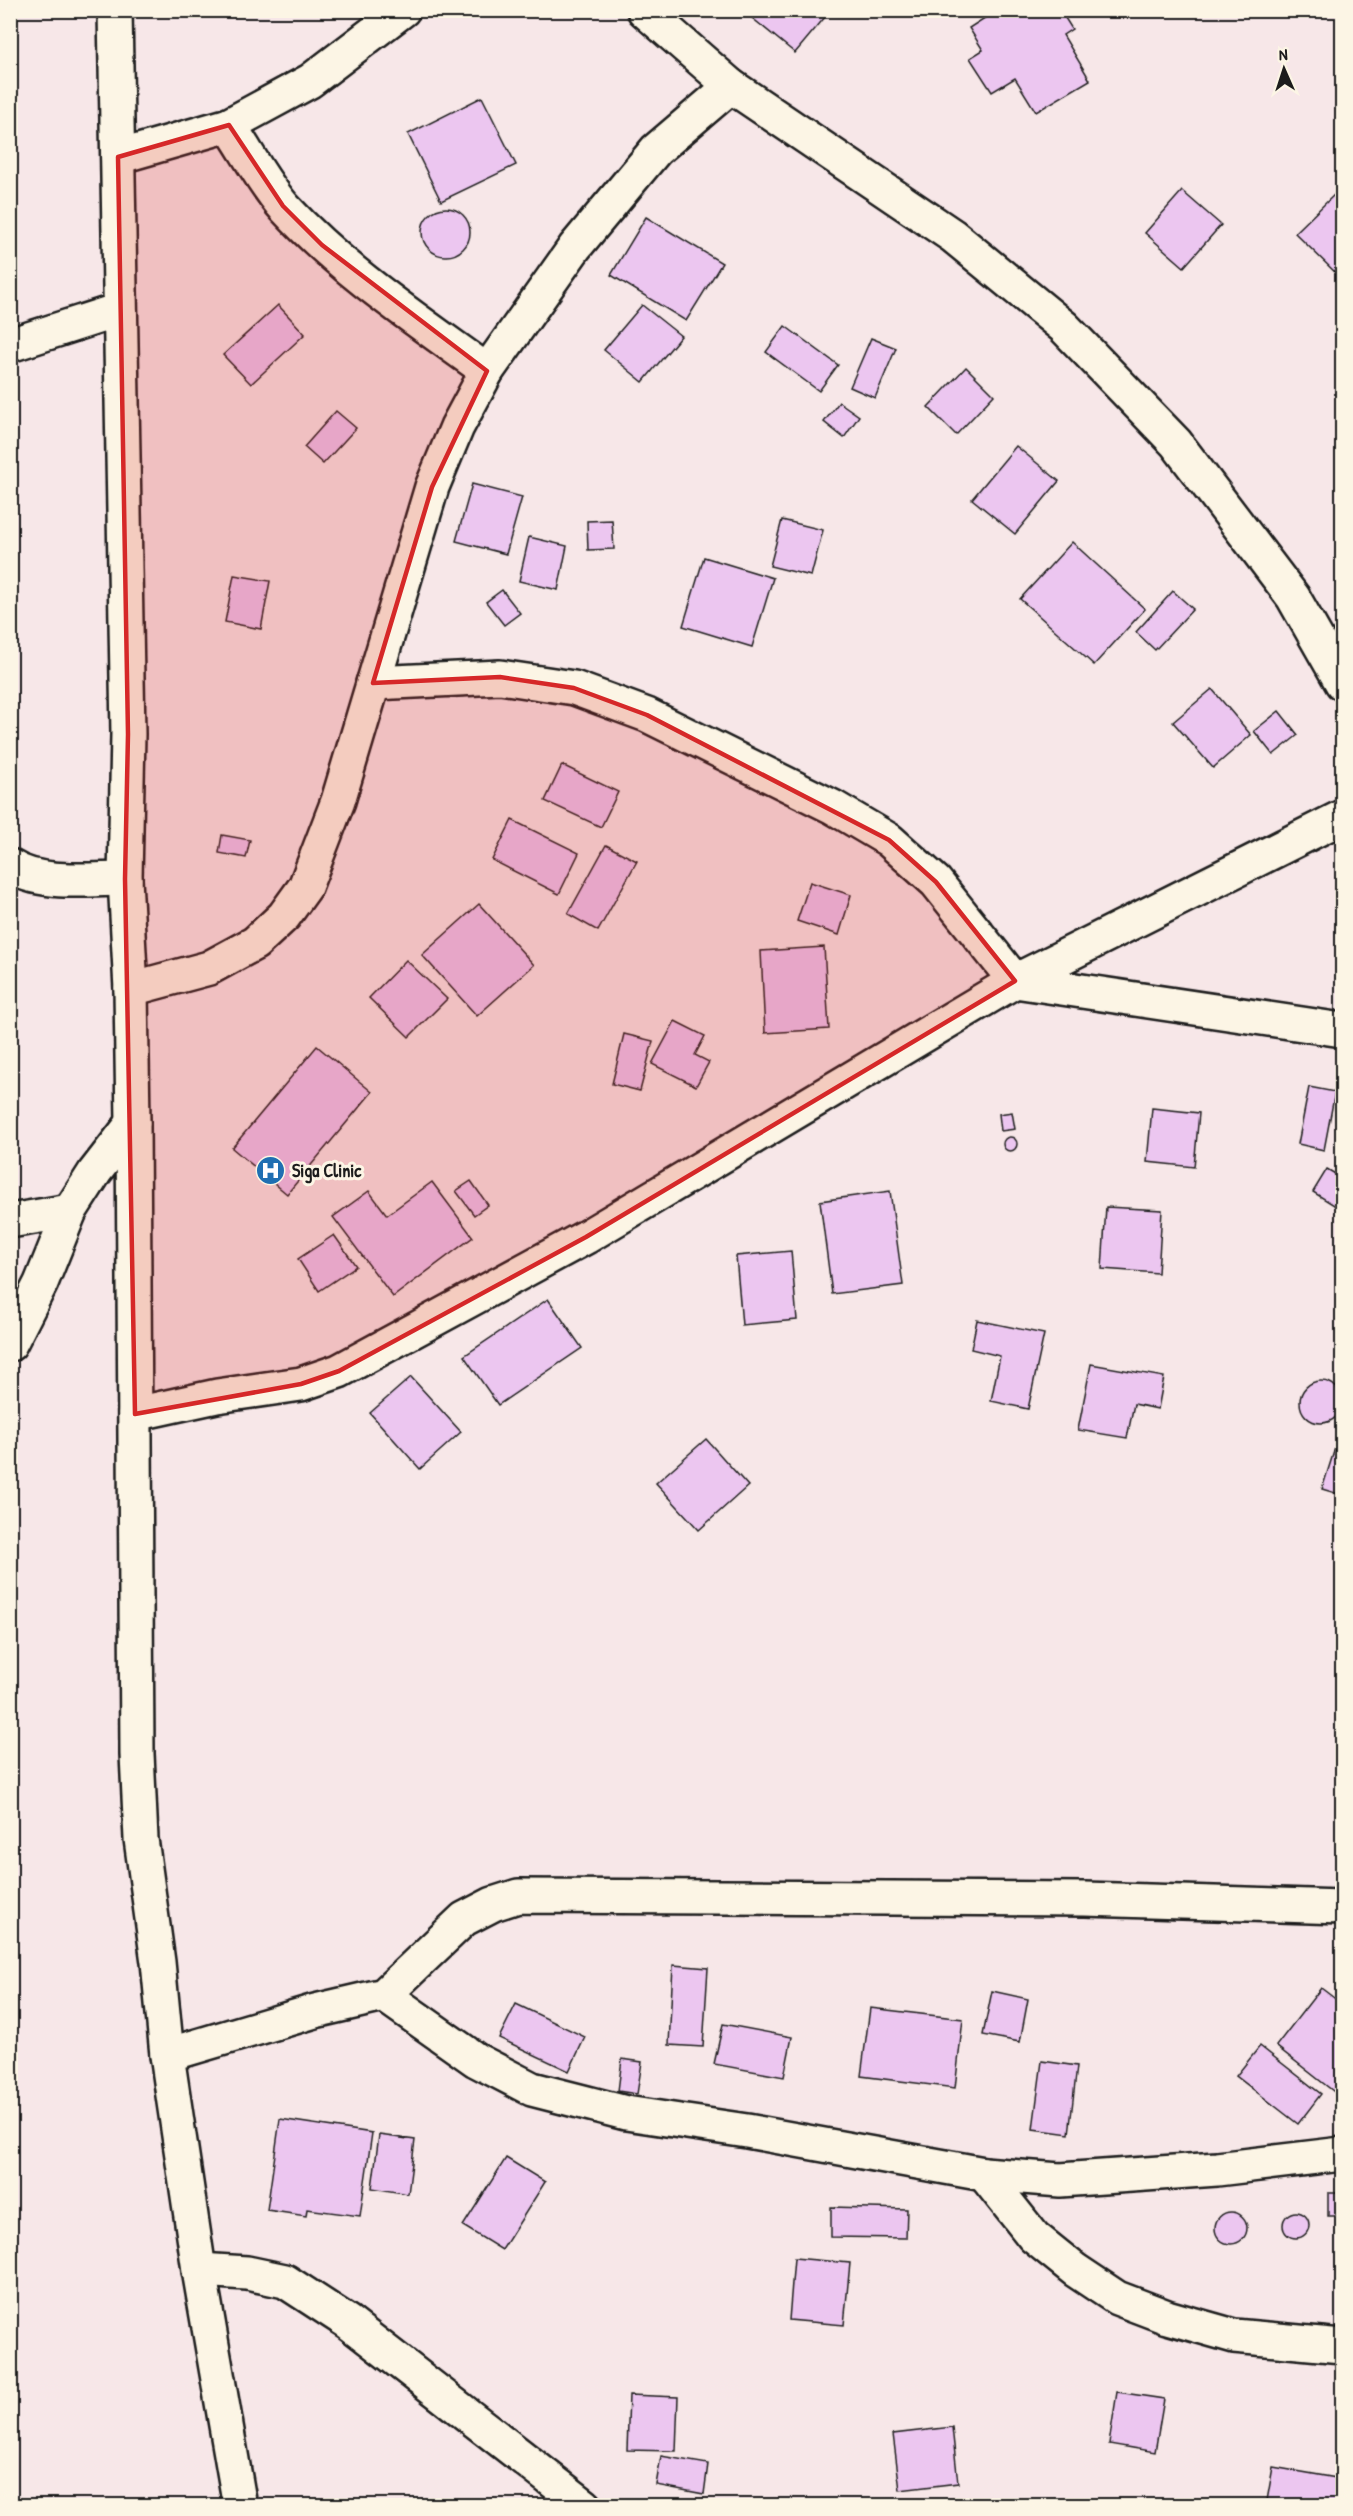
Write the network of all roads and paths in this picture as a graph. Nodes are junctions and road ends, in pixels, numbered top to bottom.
1 (115, 10) edge
2 (403, 10) edge
3 (644, 10) edge
4 (731, 86) junction
5 (229, 125) junction
6 (118, 157) junction
7 (119, 310) junction
8 (10, 345) edge
9 (487, 370) junction
10 (373, 683) junction
11 (1342, 683) edge
12 (1342, 817) edge
13 (10, 866) edge
14 (125, 879) junction
15 (1015, 981) junction
16 (131, 989) junction
17 (1342, 1030) edge
18 (133, 1123) junction
19 (70, 1211) junction
20 (10, 1221) edge
21 (10, 1344) edge
22 (135, 1414) junction
23 (1342, 1908) edge
24 (384, 1995) junction
25 (167, 2055) junction
26 (1342, 2154) edge
27 (984, 2174) junction
28 (200, 2270) junction
29 (1342, 2346) edge
30 (240, 2505) edge
31 (585, 2505) edge

1 - 6 street
2 - 5 street
3 - 4 street
4 - 9 street
4 - 11 street
5 - 6 street
5 - 9 street
6 - 7 street
7 - 8 street
7 - 14 street
9 - 10 street
10 - 15 street
10 - 16 street
12 - 15 street
13 - 14 street
14 - 16 street
15 - 17 street
15 - 22 street
16 - 18 street
18 - 19 street
18 - 22 street
19 - 20 street
19 - 21 street
22 - 25 street
23 - 24 street
24 - 25 street
24 - 27 street
25 - 28 street
26 - 27 street
27 - 29 street
28 - 30 street
28 - 31 street

